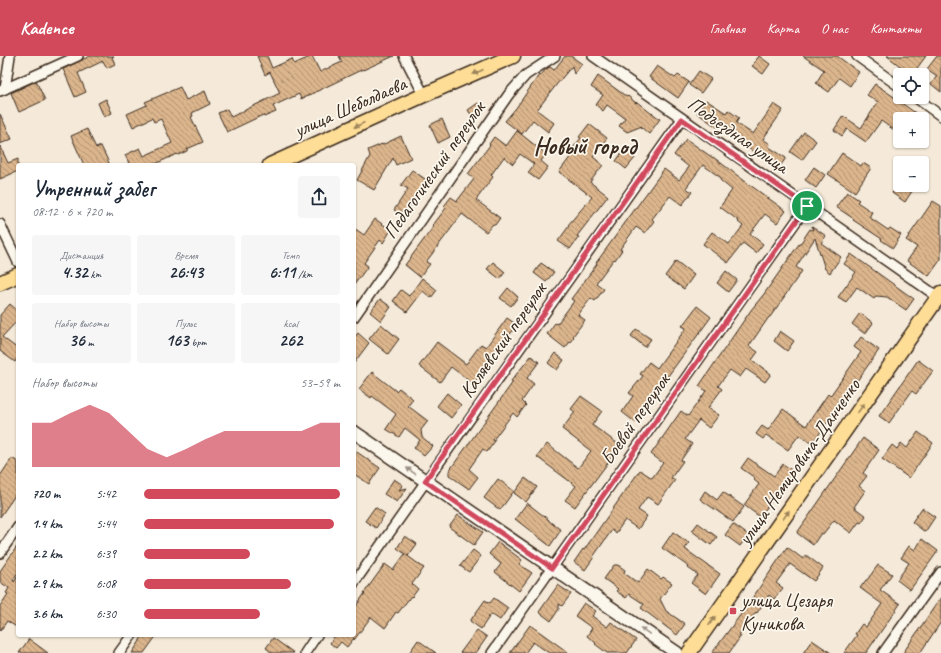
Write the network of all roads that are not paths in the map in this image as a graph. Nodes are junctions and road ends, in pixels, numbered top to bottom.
1 (10, 56) edge
2 (78, 56) edge
3 (404, 56) edge
4 (513, 56) edge
5 (555, 56) edge
6 (593, 56) edge
7 (857, 56) edge
8 (893, 82) edge
9 (3, 90) edge
10 (424, 95) junction
11 (925, 104) edge
12 (941, 116) edge
13 (682, 119) junction
14 (274, 163) edge
15 (807, 206) junction
16 (0, 224) edge
17 (16, 258) edge
18 (16, 276) edge
19 (0, 283) edge
20 (940, 297) edge
21 (356, 314) edge
22 (356, 433) edge
23 (425, 481) junction
24 (16, 530) edge
25 (0, 553) edge
26 (552, 568) junction
27 (941, 572) edge
28 (356, 580) edge
29 (131, 637) edge
30 (316, 637) edge
31 (120, 653) edge
32 (305, 653) edge
33 (492, 653) edge
34 (678, 653) edge
35 (689, 653) edge
36 (883, 653) edge

1 - 9 street
2 - 9 street
3 - 10 street
4 -> 10 main road, улица Шеболдаева
5 - 21 street, Педагогический переулок
6 - 13 street, Подъездная улица
7 - 8 street
10 -> 14 main road, улица Шеболдаева
11 - 12 street
13 - 15 street, Подъездная улица
13 - 23 street, Каляевский переулок
15 - 20 street, Подъездная улица
15 - 26 street, Боевой переулок
16 - 17 street
18 - 19 main road
35 -> 20 main road, улица Немировича-Данченко
23 -> 22 street
23 - 26 street
23 - 28 street, Каляевский переулок
24 - 25 street
26 - 33 street, Боевой переулок
34 -> 26 street
27 - 36 street
29 - 31 street
30 - 32 street

